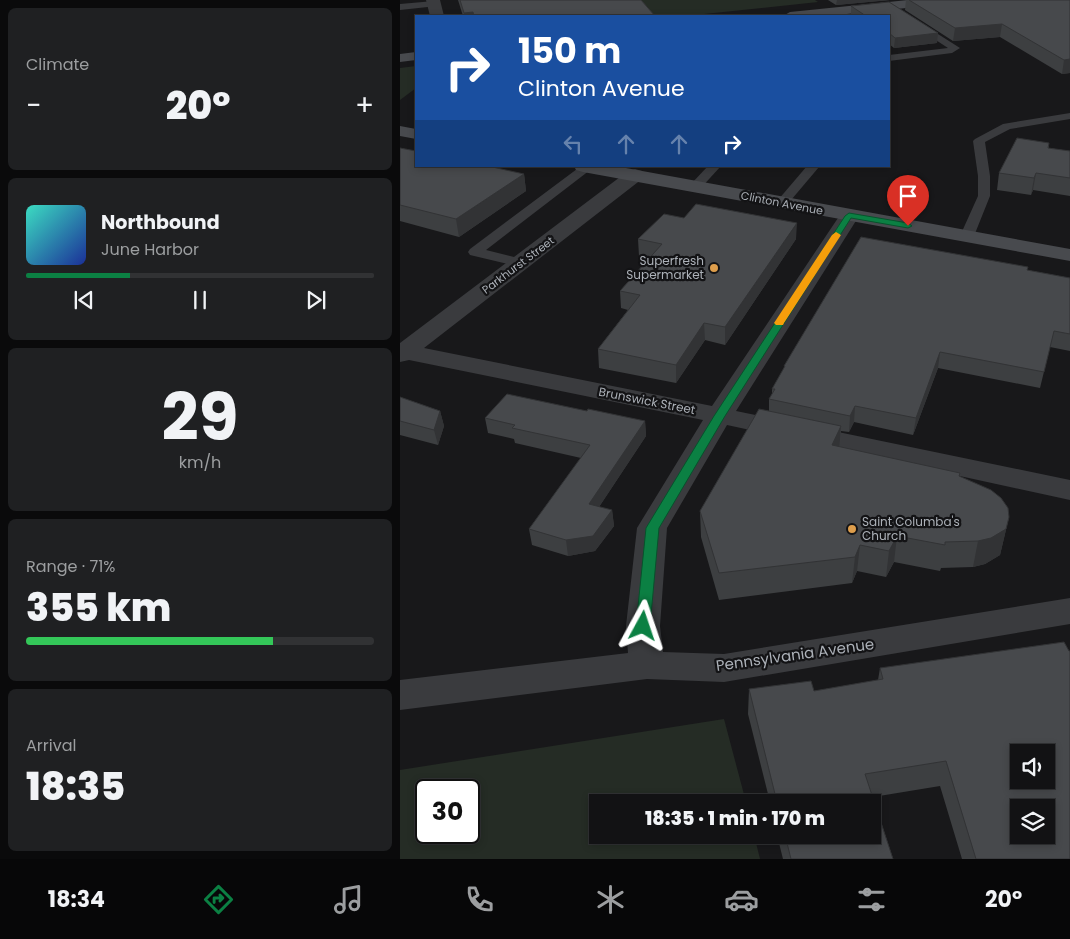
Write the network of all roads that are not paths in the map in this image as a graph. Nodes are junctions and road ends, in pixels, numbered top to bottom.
1 (940, 0) edge
2 (946, 0) edge
3 (400, 7) edge
4 (434, 7) edge
5 (899, 12) junction
6 (821, 15) edge
7 (415, 56) edge
8 (400, 58) edge
9 (890, 58) edge
10 (1070, 116) edge
11 (400, 131) edge
12 (415, 134) edge
13 (585, 167) edge
14 (714, 167) edge
15 (813, 167) edge
16 (635, 176) junction
17 (695, 187) junction
18 (782, 203) junction
19 (849, 216) junction
20 (967, 236) junction
21 (1070, 255) edge
22 (521, 263) junction
23 (401, 353) edge
24 (719, 416) junction
25 (1070, 490) edge
26 (1070, 611) edge
27 (647, 665) junction
28 (400, 695) edge

1 - 2 main road
1 - 5 main road
3 - 4 lane
5 - 6 main road
5 - 9 lane
7 - 8 main road
10 - 20 lane
11 - 12 main road
13 - 16 main road, Clinton Avenue
13 - 22 lane
14 - 17 lane
15 - 18 lane
16 - 17 main road, Clinton Avenue
16 - 22 street, Parkhurst Street
17 - 18 main road, Clinton Avenue
18 - 19 main road, Clinton Avenue
19 - 20 main road, Clinton Avenue
19 - 24 street
20 - 21 main road, Clinton Avenue
22 - 23 street, Parkhurst Street
23 - 24 street, Brunswick Street
24 - 25 street, Brunswick Street
24 - 27 street
26 - 27 street, Pennsylvania Avenue
27 - 28 street, Pennsylvania Avenue

